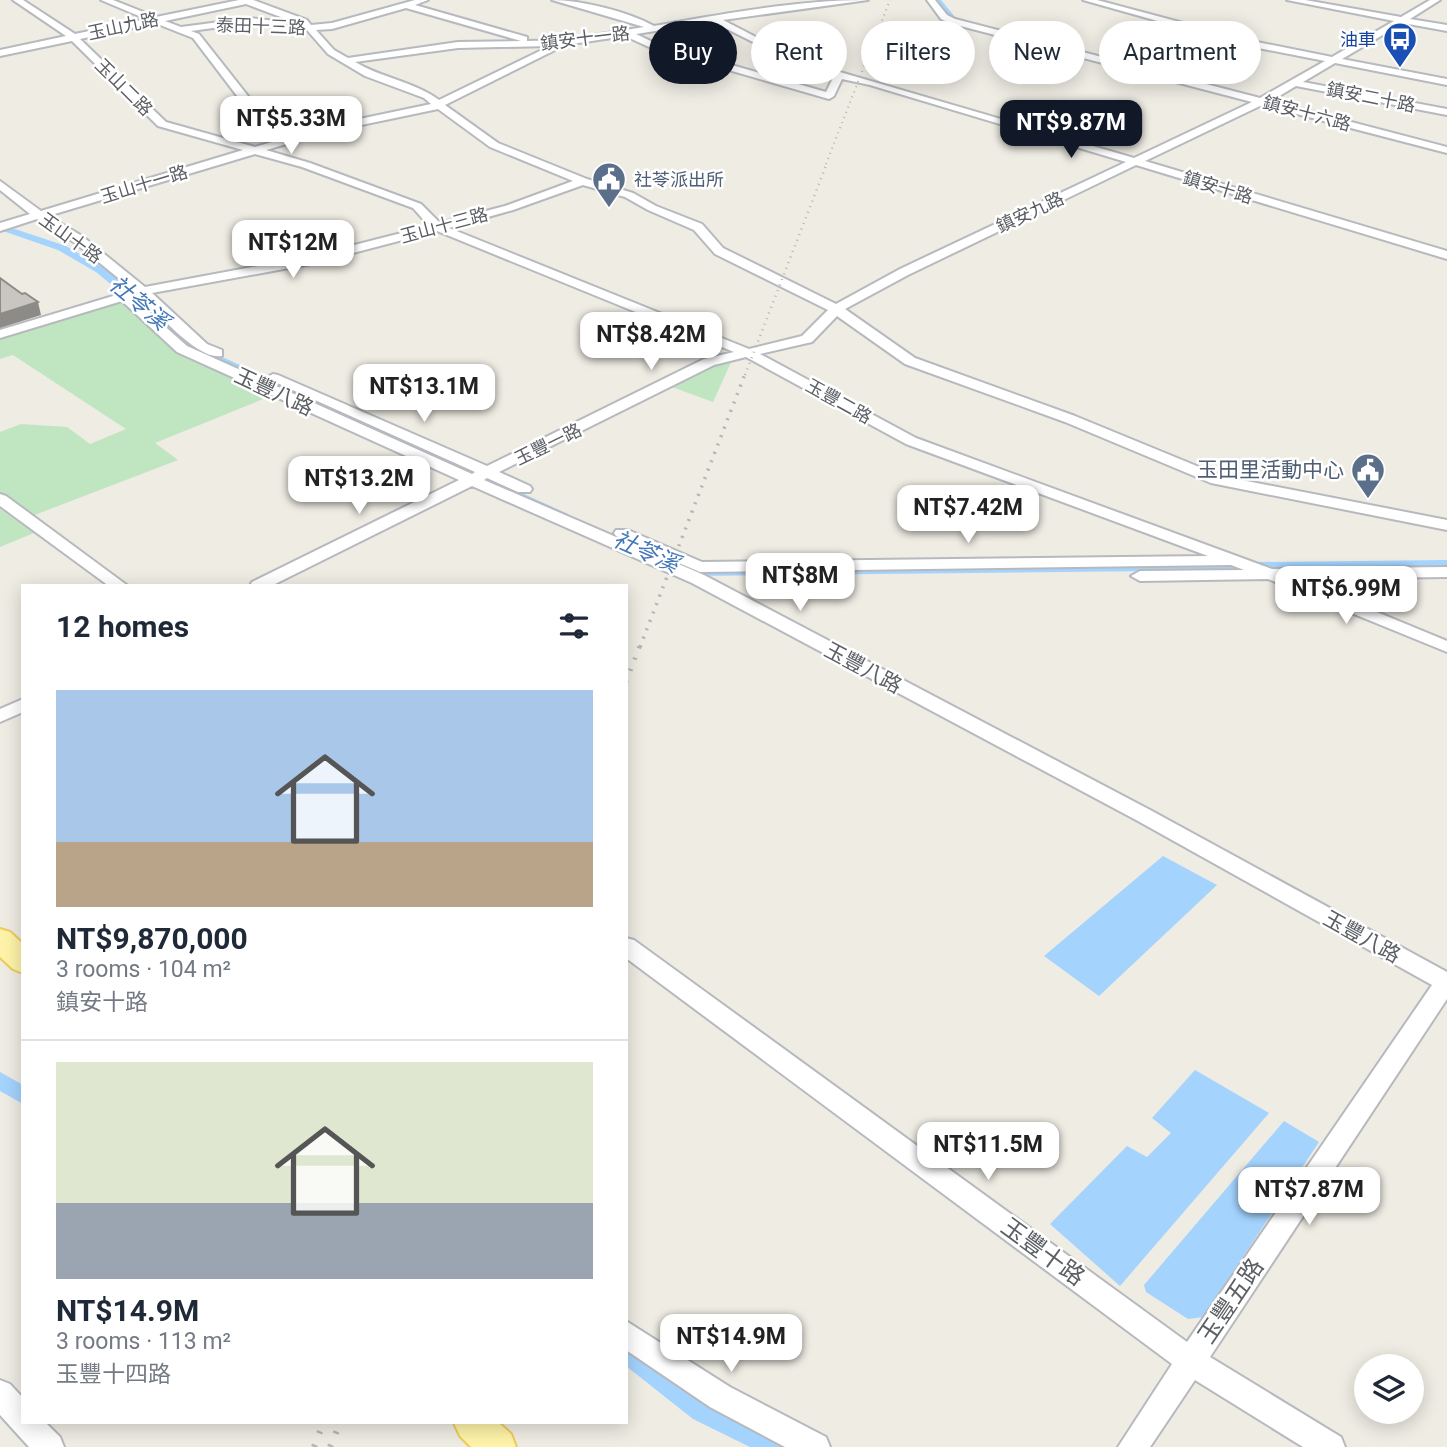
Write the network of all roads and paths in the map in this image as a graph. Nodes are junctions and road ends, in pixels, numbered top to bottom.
1 (17, 0) edge
2 (105, 0) edge
3 (246, 0) edge
4 (391, 0) edge
5 (424, 0) edge
6 (556, 0) edge
7 (864, 0) edge
8 (931, 0) edge
9 (942, 0) edge
10 (1087, 0) edge
11 (1291, 0) edge
12 (1436, 0) edge
13 (405, 5) junction
14 (715, 19) junction
15 (154, 20) junction
16 (1399, 20) junction
17 (701, 21) edge
18 (649, 26) edge
19 (311, 28) junction
20 (1447, 28) edge
21 (649, 29) edge
22 (179, 30) junction
23 (626, 33) junction
24 (73, 37) junction
25 (751, 39) edge
26 (563, 43) junction
27 (544, 44) junction
28 (0, 52) edge
29 (1334, 59) junction
30 (346, 61) junction
31 (751, 74) edge
32 (847, 78) edge
33 (1447, 82) edge
34 (1295, 83) junction
35 (787, 84) edge
36 (835, 84) edge
37 (1264, 101) junction
38 (440, 104) junction
39 (1447, 112) edge
40 (326, 129) junction
41 (1447, 147) edge
42 (256, 150) junction
43 (1135, 162) junction
44 (583, 181) junction
45 (0, 184) edge
46 (40, 216) junction
47 (4, 224) edge
48 (437, 227) junction
49 (1447, 255) edge
50 (133, 294) junction
51 (836, 309) junction
52 (0, 334) edge
53 (748, 354) junction
54 (482, 477) junction
55 (0, 499) edge
56 (1447, 525) edge
57 (1253, 568) junction
58 (1447, 572) edge
59 (699, 573) junction
60 (117, 584) edge
61 (262, 584) edge
62 (1447, 647) edge
63 (21, 706) edge
64 (0, 716) edge
65 (0, 939) edge
66 (628, 947) edge
67 (21, 960) edge
68 (1447, 982) edge
69 (628, 1335) edge
70 (1190, 1361) junction
71 (0, 1394) edge
72 (21, 1418) edge
73 (27, 1424) edge
74 (474, 1424) edge
75 (49, 1447) edge
76 (497, 1447) edge
77 (815, 1447) edge
78 (1133, 1447) edge
79 (1330, 1447) edge

1 - 24 street, 玉山二路
2 - 15 street
3 - 15 street, 玉山九路
3 - 19 street
4 - 13 street
5 - 13 street, 泰田十三路
6 - 18 street
7 - 14 street, 鎮安十一路
8 - 37 street, 鎮安十六路
9 - 37 street
10 - 29 street
11 - 16 street
12 - 16 street, 鎮安九路
13 - 19 street, 泰田十三路
13 - 27 street
14 - 17 street, 鎮安十一路
14 - 25 street, 鎮安十路
15 - 22 street
15 - 24 street, 玉山九路
16 - 20 street
16 - 29 street, 鎮安九路
19 - 22 street, 泰田十三路
19 - 30 street
21 - 23 street, 鎮安十一路
22 - 40 street
23 - 26 street, 鎮安十一路
23 - 31 street
24 - 28 street, 玉山九路
24 - 42 street, 玉山二路
26 - 27 street, 鎮安十一路
26 - 38 street, 玉山十一路
27 - 30 street, 鎮安十一路
29 - 33 street
29 - 34 street, 鎮安九路
30 - 38 street
32 - 43 street, 鎮安十路
34 - 37 street, 鎮安九路
34 - 39 street, 鎮安二十路
35 - 36 street
37 - 41 street, 鎮安十六路
37 - 43 street, 鎮安九路
38 - 40 street, 玉山十一路
38 - 44 street
40 - 42 street, 玉山十一路
42 - 46 street, 玉山十一路
42 - 48 street, 玉山二路
43 - 49 street, 鎮安十路
43 - 51 street, 鎮安九路
44 - 48 street, 玉山十三路
44 - 51 street
45 - 46 street, 玉山十路
46 - 47 street, 玉山十一路
46 - 50 street, 玉山十路
48 - 50 street, 玉山十三路
48 - 53 street, 玉豐二路
50 - 52 street, 玉山十三路
50 - 54 street, 玉豐八路
51 - 53 street, 玉豐一路
51 - 56 street
53 - 54 street, 玉豐一路
53 - 57 street, 玉豐二路
54 - 59 street, 玉豐八路
54 - 61 street, 玉豐一路
55 - 60 street
57 - 58 street
57 - 59 street
57 - 59 street
57 - 62 street, 玉豐二路
59 - 68 street, 玉豐八路
63 - 64 street
65 - 67 main road
66 - 70 street, 玉豐十路
68 - 70 street, 玉豐五路
69 - 77 street
70 - 78 street, 玉豐五路
70 - 79 street, 玉豐十路
71 - 72 street
73 - 75 street
74 - 76 main road

